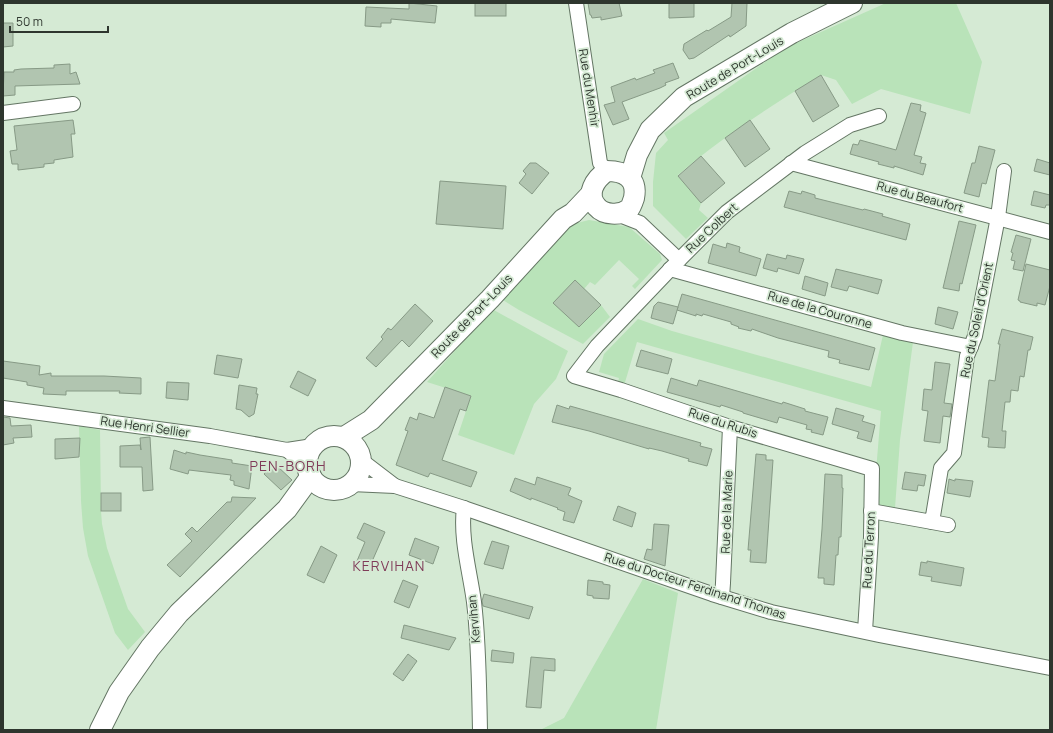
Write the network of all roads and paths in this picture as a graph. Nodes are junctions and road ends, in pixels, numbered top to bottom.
1 (576, 3) edge
2 (852, 3) edge
3 (73, 104) dead end
4 (3, 113) edge
5 (879, 116) dead end
6 (791, 163) junction
7 (1004, 172) dead end
8 (617, 173) junction
9 (634, 200) junction
10 (602, 206) junction
11 (998, 217) junction
12 (640, 223) junction
13 (1050, 232) edge
14 (674, 264) junction
15 (971, 347) junction
16 (574, 376) joint
17 (3, 408) edge
18 (371, 420) junction
19 (730, 426) junction
20 (344, 438) junction
21 (313, 446) junction
22 (287, 450) junction
23 (361, 457) junction
24 (872, 469) joint
25 (310, 472) junction
26 (394, 486) junction
27 (343, 487) junction
28 (464, 508) junction
29 (287, 509) junction
30 (871, 511) junction
31 (932, 522) junction
32 (948, 525) dead end
33 (722, 597) junction
34 (865, 631) junction
35 (1050, 668) edge
36 (100, 730) edge
37 (480, 730) edge

1 - 8 street, Rue du Menhir
2 - 8 main road, Route de Port-Louis
3 - 4 street
5 - 6 street, Rue Colbert
6 - 11 street, Rue du Beaufort
6 - 14 street, Rue Colbert
7 - 11 street, Rue du Soleil d'Orient
8 - 9 main road
8 - 10 main road
9 - 10 main road
9 - 12 street
10 - 12 street
10 - 18 main road, Route de Port-Louis
11 - 13 street, Rue du Beaufort
11 - 15 street, Rue du Soleil d'Orient
12 - 14 street
14 - 15 street, Rue de la Couronne
14 - 16 street, Rue Colbert
15 - 31 street, Rue du Soleil d'Orient
16 - 19 street, Rue du Rubis
17 - 22 street, Rue Henri Sellier
18 - 20 main road
18 - 23 main road
19 - 24 street, Rue du Rubis
19 - 33 street, Rue de la Marie
20 - 21 main road
20 - 23 main road
21 - 22 street, Rue Henri Sellier
21 - 25 main road
22 - 25 street
23 - 26 street, Rue du Docteur Ferdinand Thomas
23 - 27 main road
24 - 30 street, Rue du Terron
25 - 27 main road
25 - 29 main road
26 - 27 street, Rue du Docteur Ferdinand Thomas
26 - 28 street, Rue du Docteur Ferdinand Thomas
27 - 29 main road
28 - 33 street, Rue du Docteur Ferdinand Thomas
28 - 37 street, Kervihan
29 - 36 main road
30 - 31 street
30 - 34 street, Rue du Terron
31 - 32 street
33 - 34 street, Rue du Docteur Ferdinand Thomas
34 - 35 street, Rue du Docteur Ferdinand Thomas

